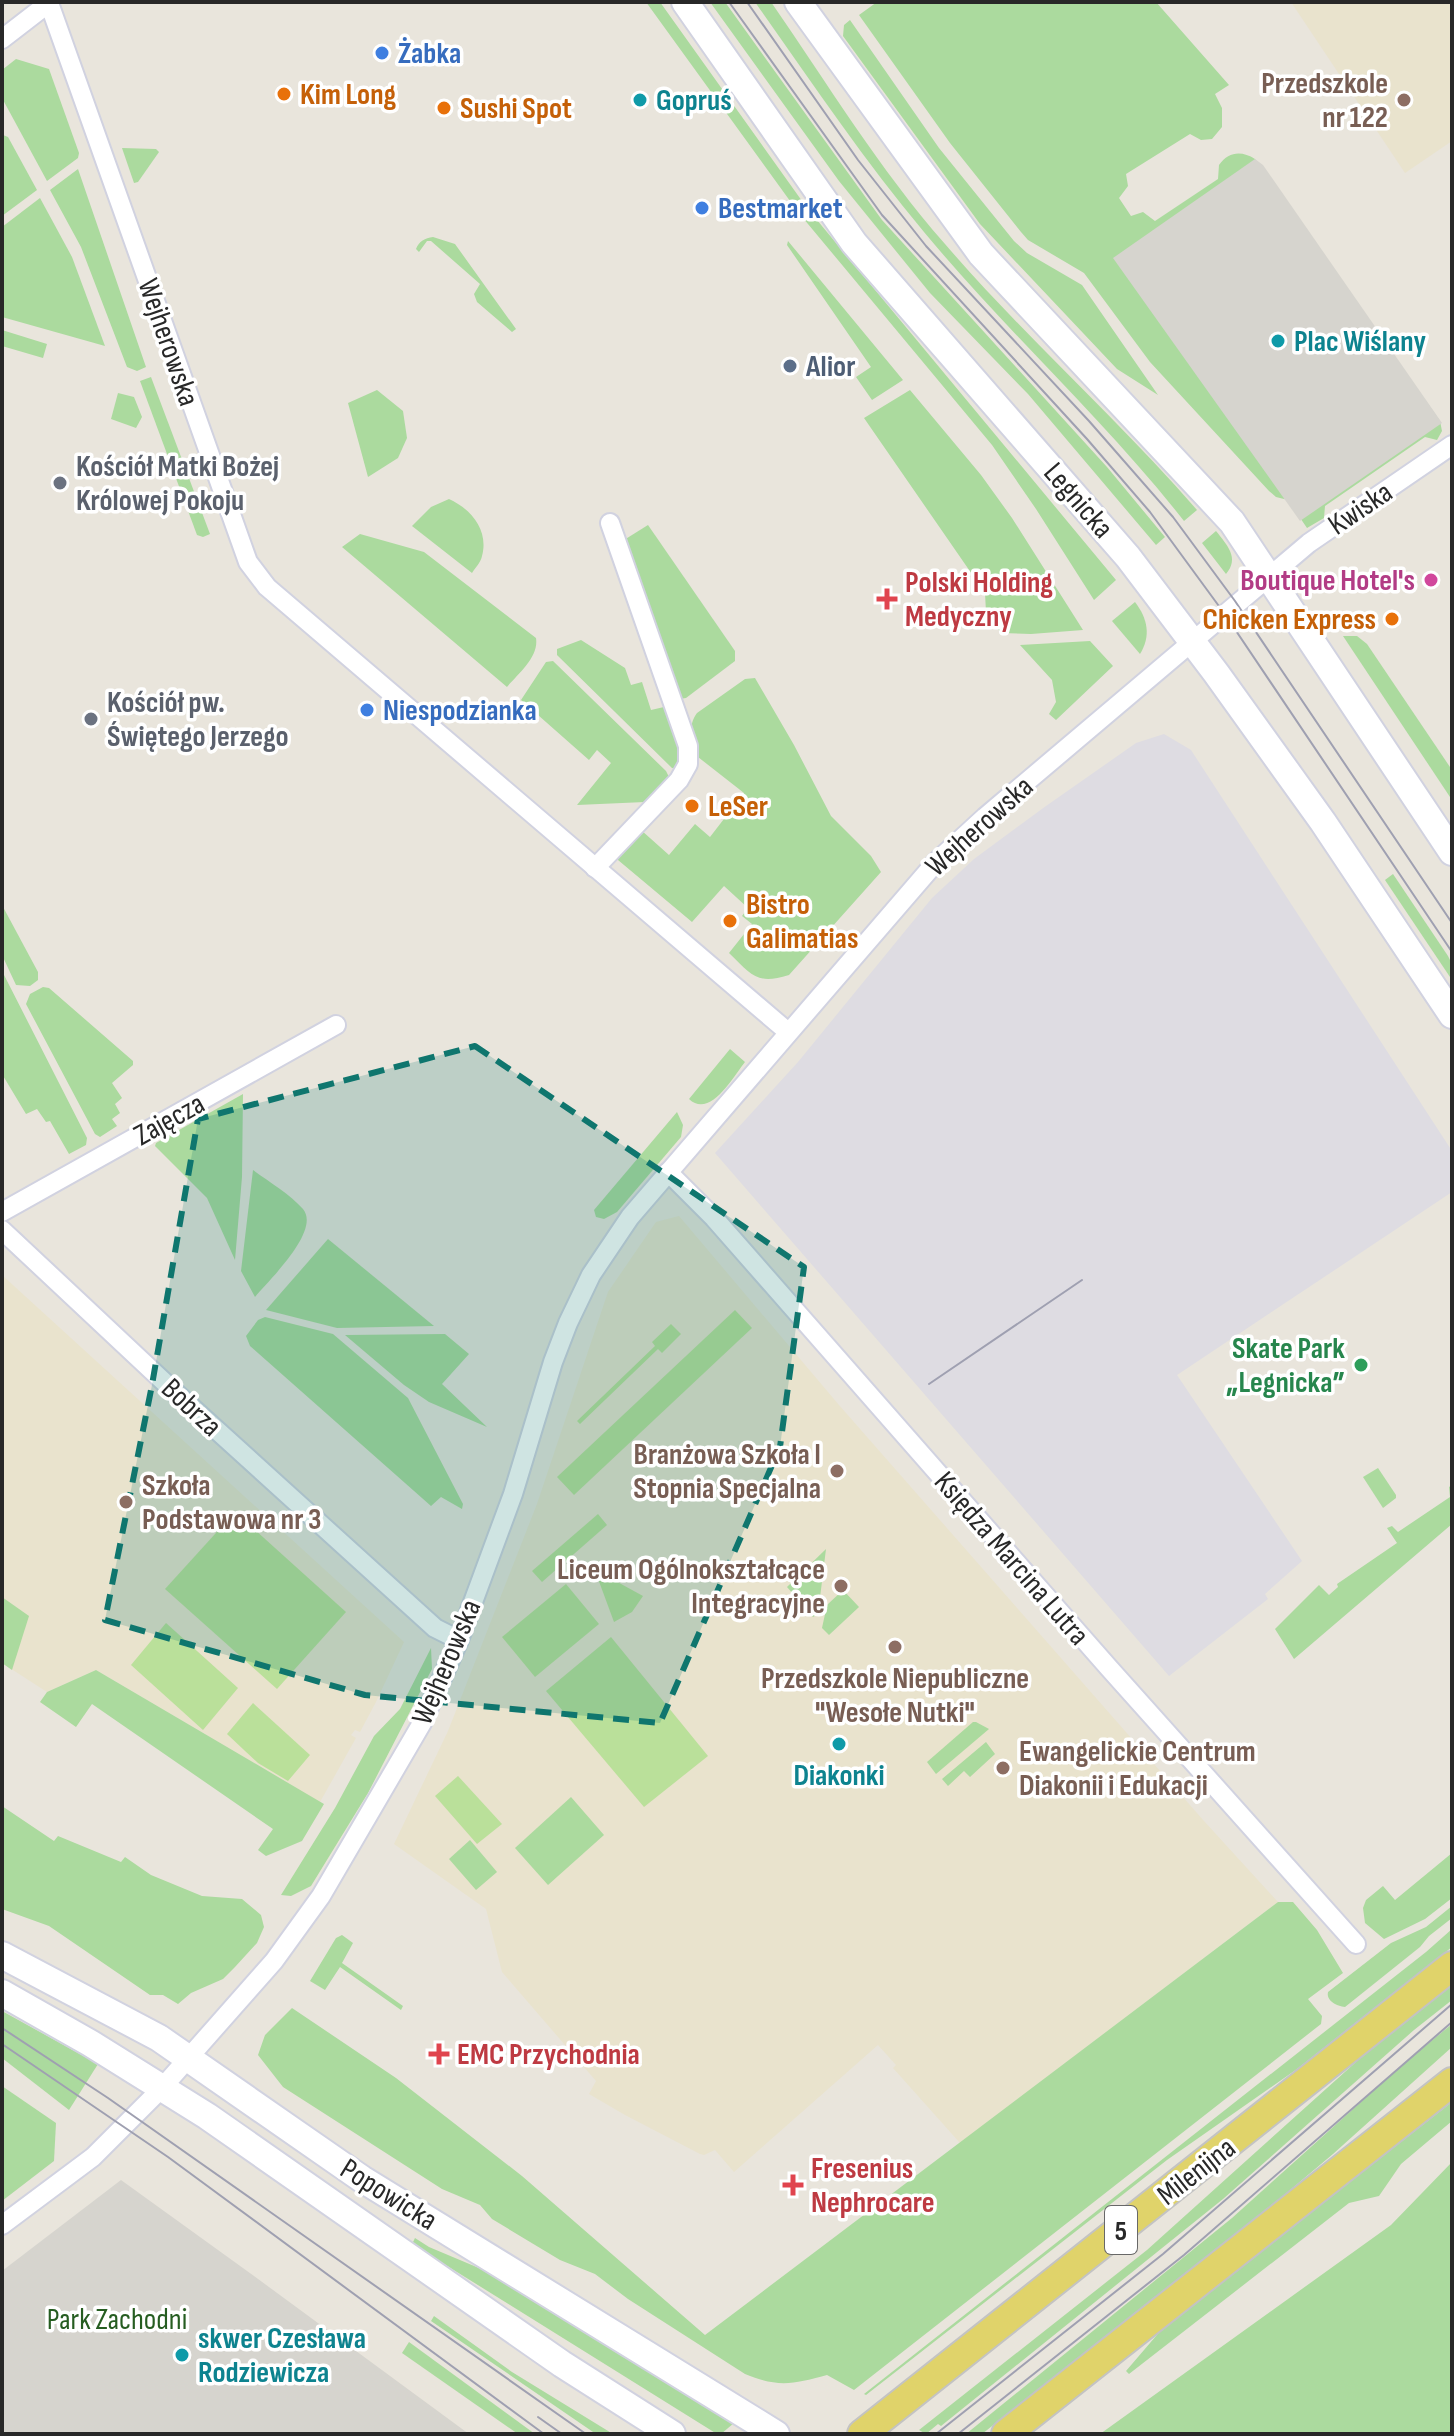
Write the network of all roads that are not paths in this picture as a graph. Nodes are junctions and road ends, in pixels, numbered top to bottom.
1 (50, 2) edge
2 (685, 2) edge
3 (798, 2) edge
4 (2, 39) edge
5 (1452, 445) edge
6 (610, 523) dead end
7 (1271, 576) junction
8 (1192, 643) junction
9 (1452, 852) edge
10 (595, 868) junction
11 (1452, 1015) edge
12 (336, 1025) dead end
13 (788, 1032) junction
14 (668, 1172) junction
15 (2, 1212) edge
16 (2, 1230) edge
17 (459, 1640) junction
18 (1356, 1944) dead end
19 (2, 1955) edge
20 (1452, 1966) edge
21 (2, 1993) edge
22 (190, 2057) junction
23 (1452, 2082) edge
24 (161, 2089) junction
25 (2, 2225) edge
26 (672, 2434) edge
27 (776, 2434) edge
28 (862, 2434) edge
29 (1006, 2434) edge

1 - 4 street
1 - 10 street, Wejherowska
2 - 8 main road, Legnicka
3 - 7 main road
5 - 7 street, Kwiska
6 - 10 street
7 - 8 street, Kwiska
7 - 9 main road
8 - 11 main road, Legnicka
8 - 13 street, Wejherowska
10 - 13 street, Wejherowska
12 - 15 street, Zajęcza
13 - 14 street, Wejherowska
14 - 17 street, Wejherowska
14 - 18 street, Księdza Marcina Lutra
16 - 17 street, Bobrza
17 - 22 street, Wejherowska
19 - 22 main road, Popowicka
20 - 28 main road, Milenijna / 5
21 - 24 main road, Popowicka
22 - 24 street, Wejherowska
22 - 27 main road, Popowicka
23 - 29 main road
24 - 25 street, Wejherowska
24 - 26 main road, Popowicka

